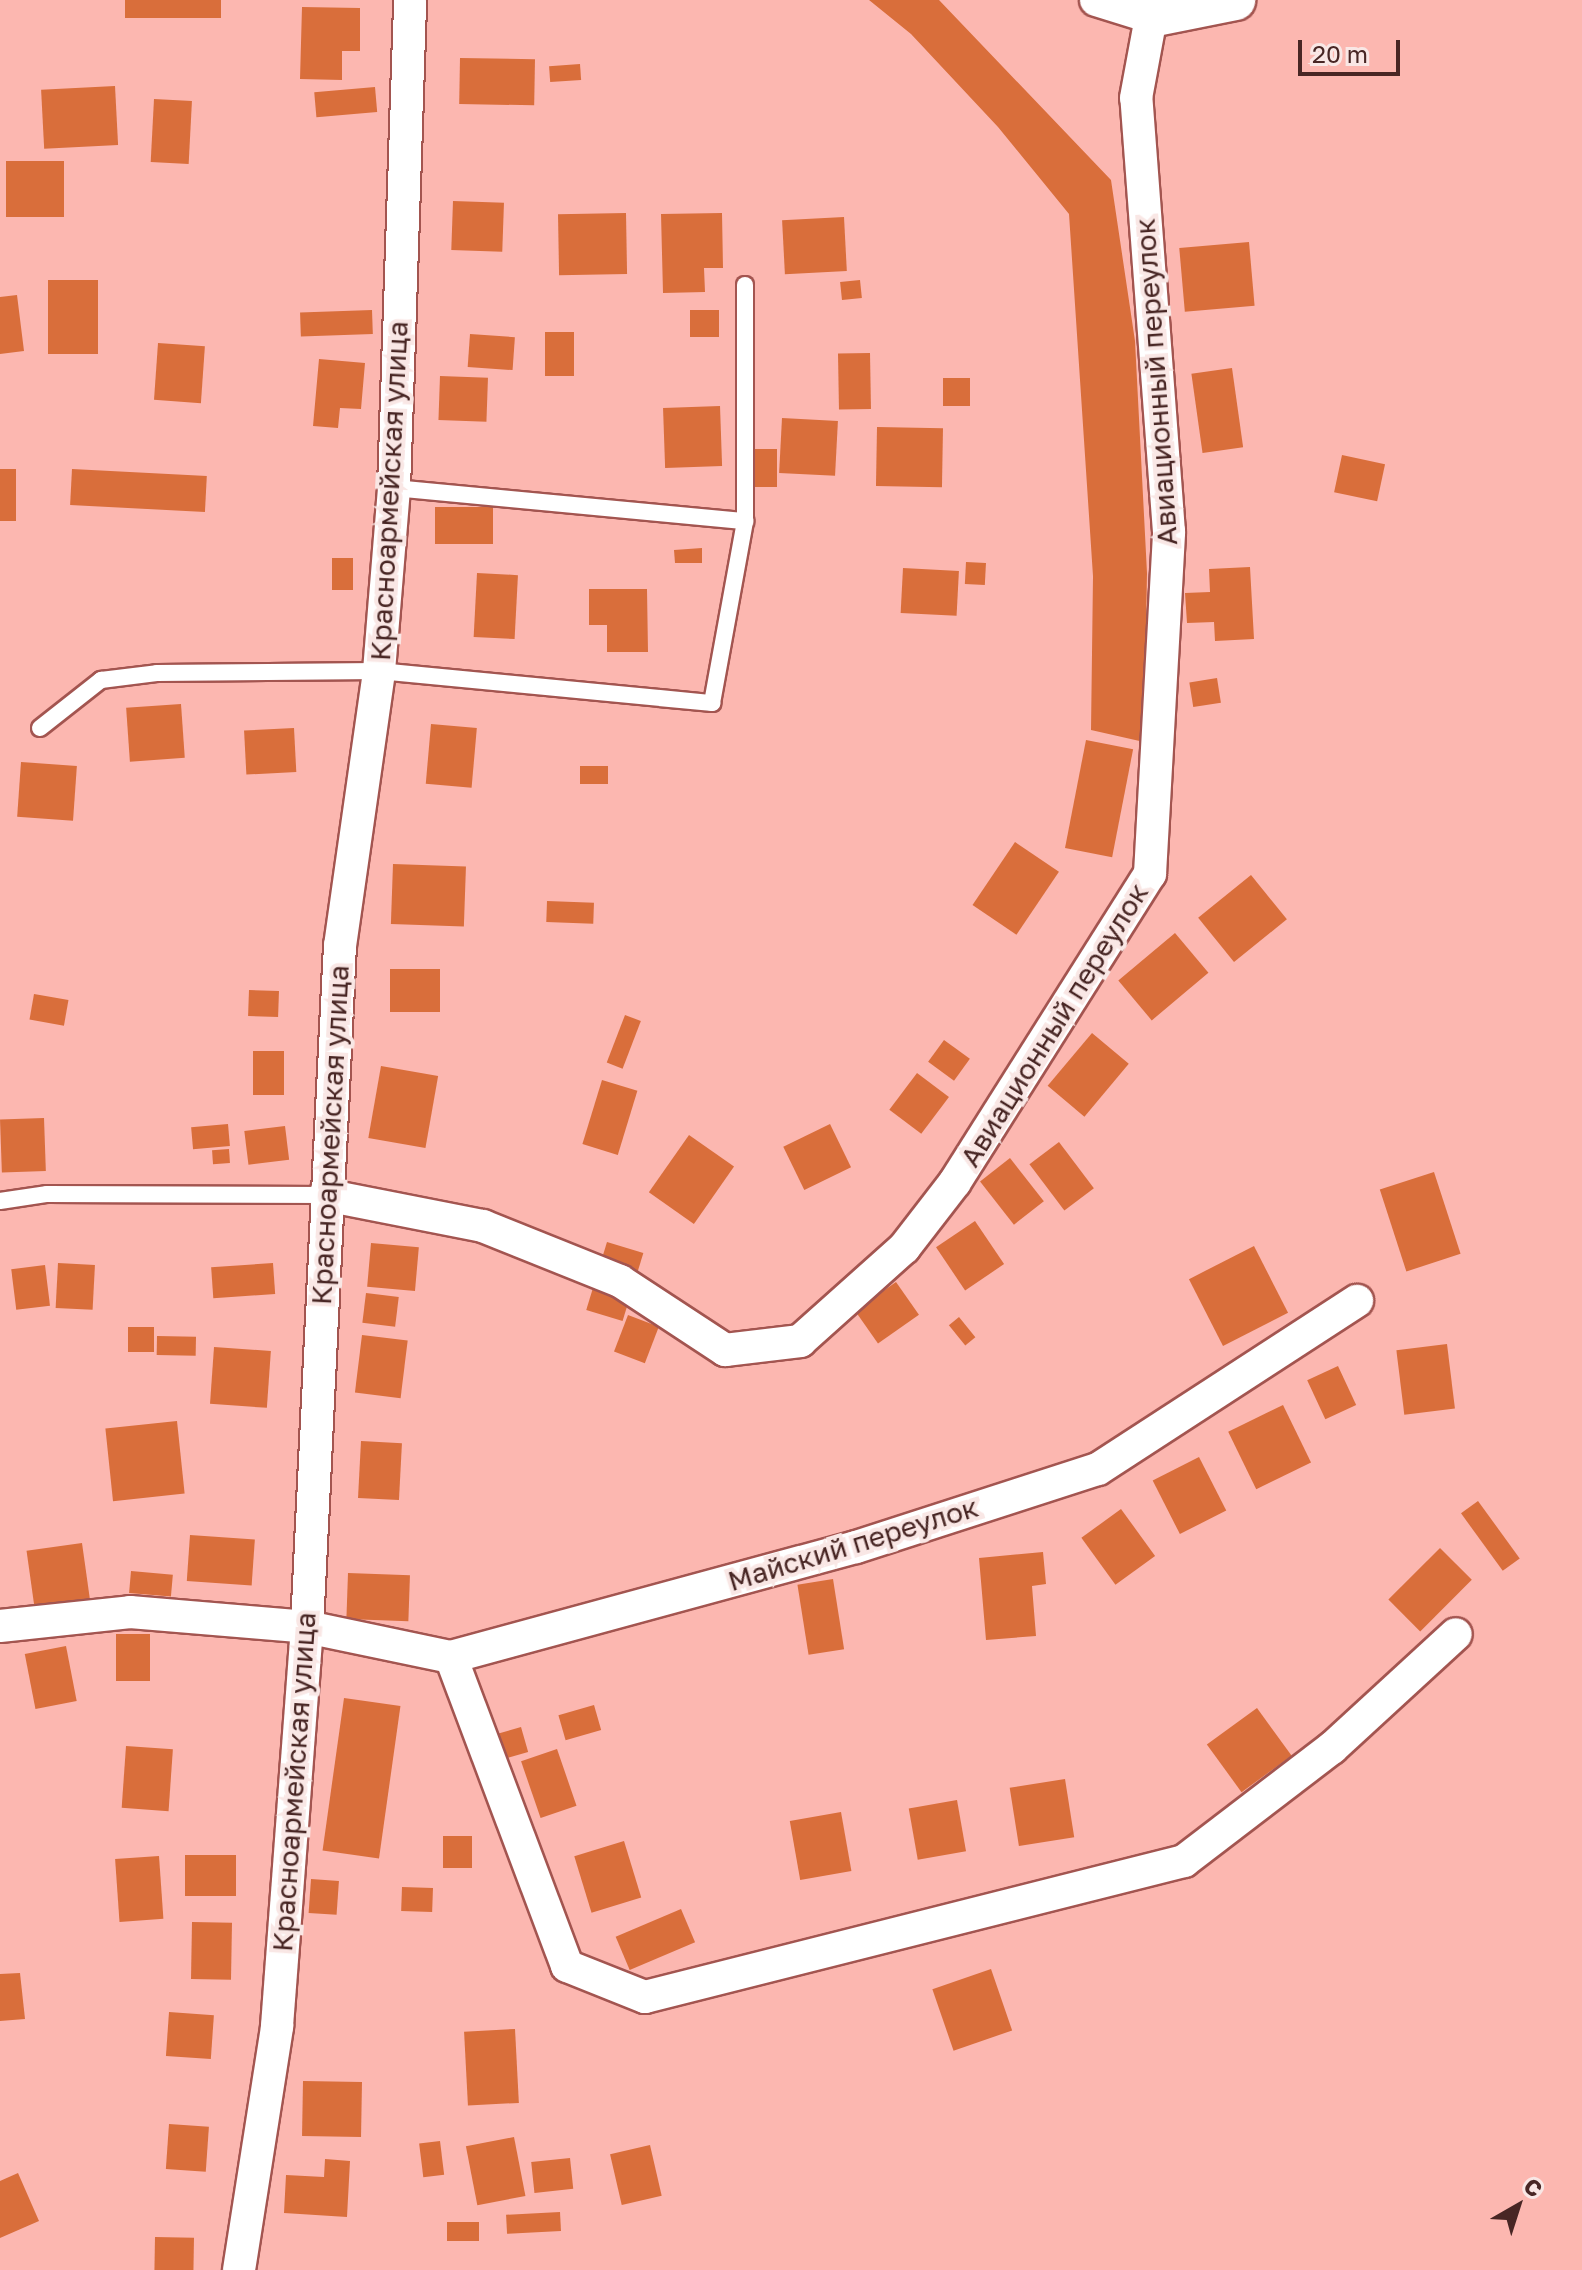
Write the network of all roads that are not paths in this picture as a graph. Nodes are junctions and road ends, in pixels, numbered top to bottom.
1 (410, 0) edge
2 (1096, 0) edge
3 (1235, 0) edge
4 (1158, 8) edge
5 (745, 285) dead end
6 (394, 488) junction
7 (745, 521) junction
8 (379, 671) junction
9 (40, 728) dead end
10 (325, 1195) junction
11 (0, 1201) edge
12 (1357, 1301) dead end
13 (0, 1626) edge
14 (307, 1627) junction
15 (1456, 1634) dead end
16 (451, 1657) junction
17 (239, 2270) edge

1 - 6 street, Красноармейская улица
2 - 4 street
3 - 4 street
4 - 10 street, Авиационный переулок
5 - 7 lane
6 - 7 lane
6 - 8 street, Красноармейская улица
7 - 8 lane
8 - 9 lane
8 - 10 street, Красноармейская улица
10 - 11 lane
10 - 14 street, Красноармейская улица
12 - 16 street, Майский переулок
13 - 14 street, Майский переулок
14 - 16 street, Майский переулок
14 - 17 street, Красноармейская улица
15 - 16 street

